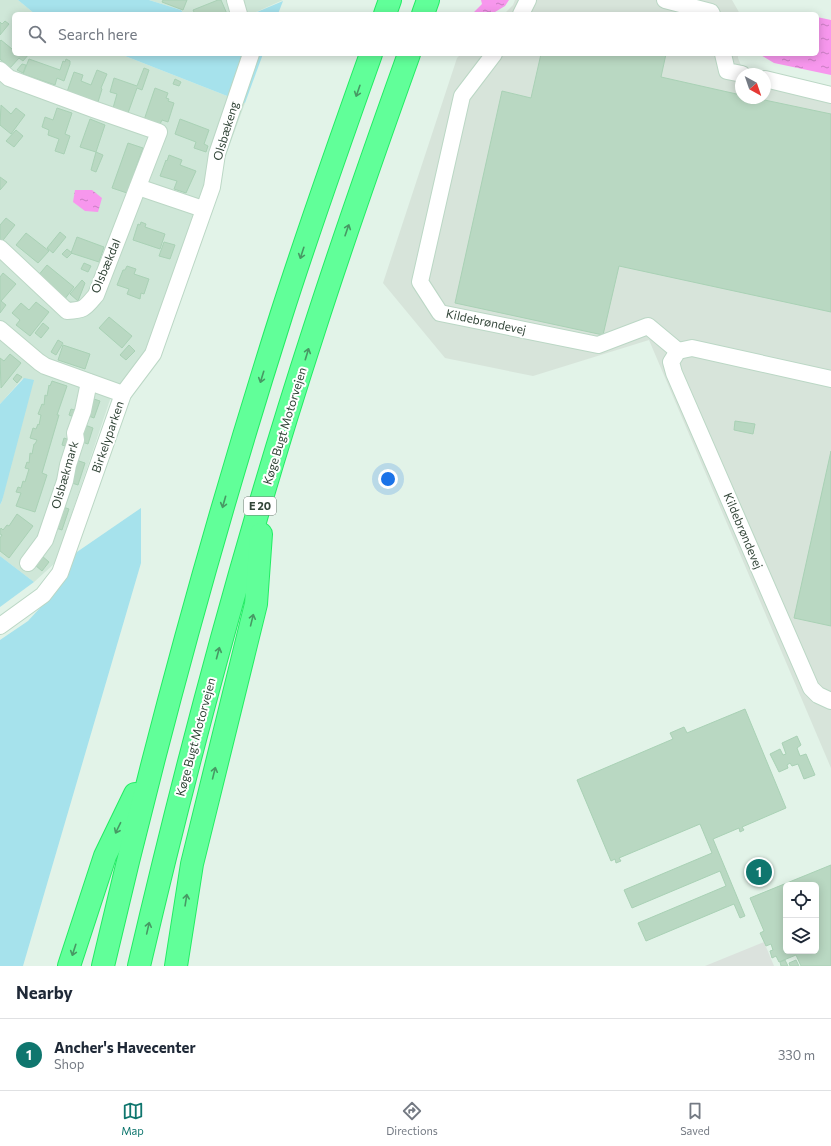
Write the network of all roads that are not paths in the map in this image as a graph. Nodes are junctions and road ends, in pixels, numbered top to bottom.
1 (235, 0) edge
2 (390, 0) edge
3 (428, 0) edge
4 (528, 0) edge
5 (665, 0) edge
6 (238, 12) edge
7 (386, 12) edge
8 (424, 12) edge
9 (522, 12) edge
10 (711, 12) edge
11 (250, 56) edge
12 (370, 56) edge
13 (407, 56) edge
14 (492, 56) edge
15 (724, 56) edge
16 (735, 72) edge
17 (3, 79) edge
18 (771, 80) edge
19 (831, 95) edge
20 (138, 187) junction
21 (203, 209) junction
22 (0, 248) edge
23 (0, 329) edge
24 (678, 351) junction
25 (831, 379) edge
26 (89, 382) junction
27 (123, 394) junction
28 (264, 494) junction
29 (28, 563) dead end
30 (0, 626) edge
31 (831, 701) edge
32 (154, 755) junction
33 (69, 966) edge
34 (103, 966) edge
35 (139, 966) edge
36 (176, 966) edge

1 - 6 street
2 - 7 highway
3 - 8 highway
4 - 9 street
5 - 10 street
11 - 21 street, Olsbækeng
12 -> 32 highway, E 20
28 -> 13 highway, Køge Bugt Motorvejen / E 20
14 - 24 street, Kildebrøndevej
15 - 16 street
17 - 20 street, Olsbækdal
18 - 19 street
20 - 21 street
20 - 22 street, Olsbækdal
21 - 27 street, Birkelyparken
23 - 26 street
24 - 25 street
24 - 31 street, Kildebrøndevej
26 - 27 street
26 - 29 street, Olsbækmark
27 - 30 street, Birkelyparken
35 -> 28 highway, Køge Bugt Motorvejen / E 20
36 -> 28 highway
32 -> 33 highway
32 - 34 highway, E 20

